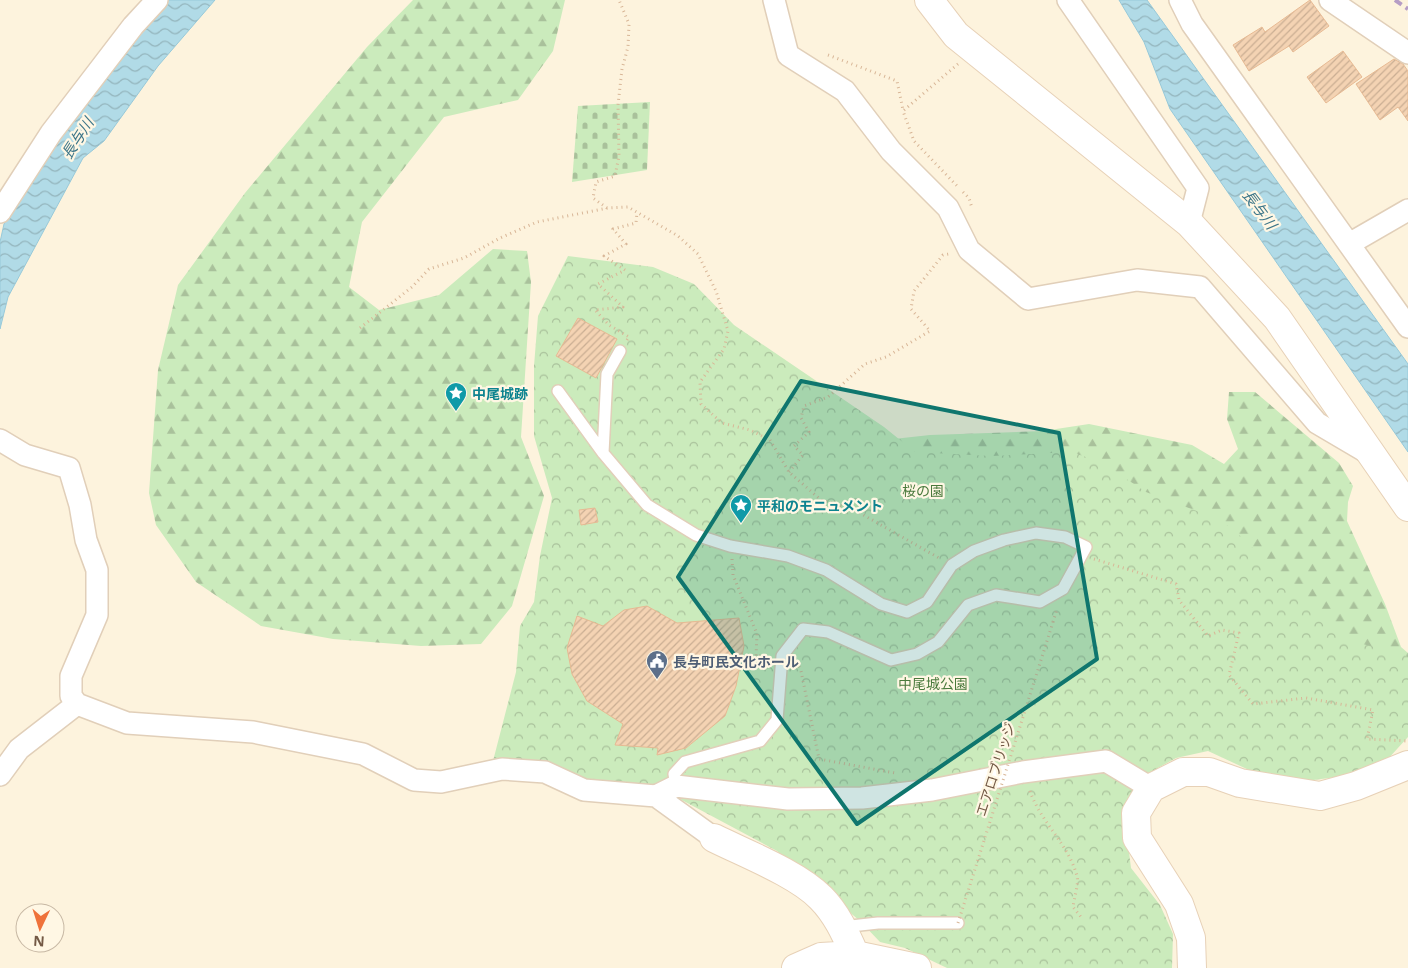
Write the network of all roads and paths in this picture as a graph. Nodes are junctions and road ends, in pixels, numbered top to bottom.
1 (157, 0) edge
2 (619, 0) edge
3 (774, 0) edge
4 (929, 0) edge
5 (1068, 0) edge
6 (1180, 0) edge
7 (1330, 0) edge
8 (974, 50) junction
9 (823, 53) dead end
10 (1408, 53) edge
11 (903, 111) junction
12 (608, 208) junction
13 (1408, 210) edge
14 (0, 212) edge
15 (636, 212) junction
16 (976, 217) dead end
17 (1189, 223) junction
18 (1349, 244) junction
19 (969, 250) junction
20 (609, 325) dead end
21 (1408, 327) edge
22 (360, 328) dead end
23 (620, 351) dead end
24 (558, 391) dead end
25 (0, 440) edge
26 (603, 453) junction
27 (1371, 455) junction
28 (789, 472) junction
29 (1408, 507) edge
30 (730, 546) junction
31 (1082, 555) junction
32 (952, 565) junction
33 (1053, 622) dead end
34 (782, 656) junction
35 (76, 704) junction
36 (1408, 742) edge
37 (1408, 764) edge
38 (1023, 772) junction
39 (0, 775) edge
40 (676, 786) junction
41 (1151, 788) junction
42 (656, 796) junction
43 (881, 796) junction
44 (714, 838) joint
45 (1082, 917) dead end
46 (958, 923) joint
47 (842, 927) junction
48 (855, 955) junction
49 (796, 968) edge
50 (917, 968) edge
51 (1192, 968) edge

1 - 14 street
2 - 12 path
3 - 19 street
4 - 8 street
5 - 17 street
6 - 18 street
7 - 10 street
8 - 11 path
8 - 17 street
9 - 11 path
11 - 16 path
12 - 15 path
12 - 22 path
13 - 18 street
15 - 20 path
15 - 28 path
17 - 27 street
18 - 21 street
19 - 27 street
19 - 28 path
23 - 26 lane
24 - 26 lane
25 - 35 street
26 - 30 lane
27 - 29 street
28 - 32 path
30 - 32 lane
30 - 34 path
31 - 32 lane
31 - 34 lane
31 - 36 path
33 - 46 path, エアロブリッジ, bridge
34 - 40 lane
34 - 43 path
35 - 39 street
35 - 42 street
37 - 41 street
38 - 41 street
38 - 43 street
38 - 45 path
40 - 42 street
40 - 43 street
41 - 51 street
42 - 44 street
44 - 47 street
46 - 47 lane
47 - 48 street
48 - 49 street
48 - 50 street

